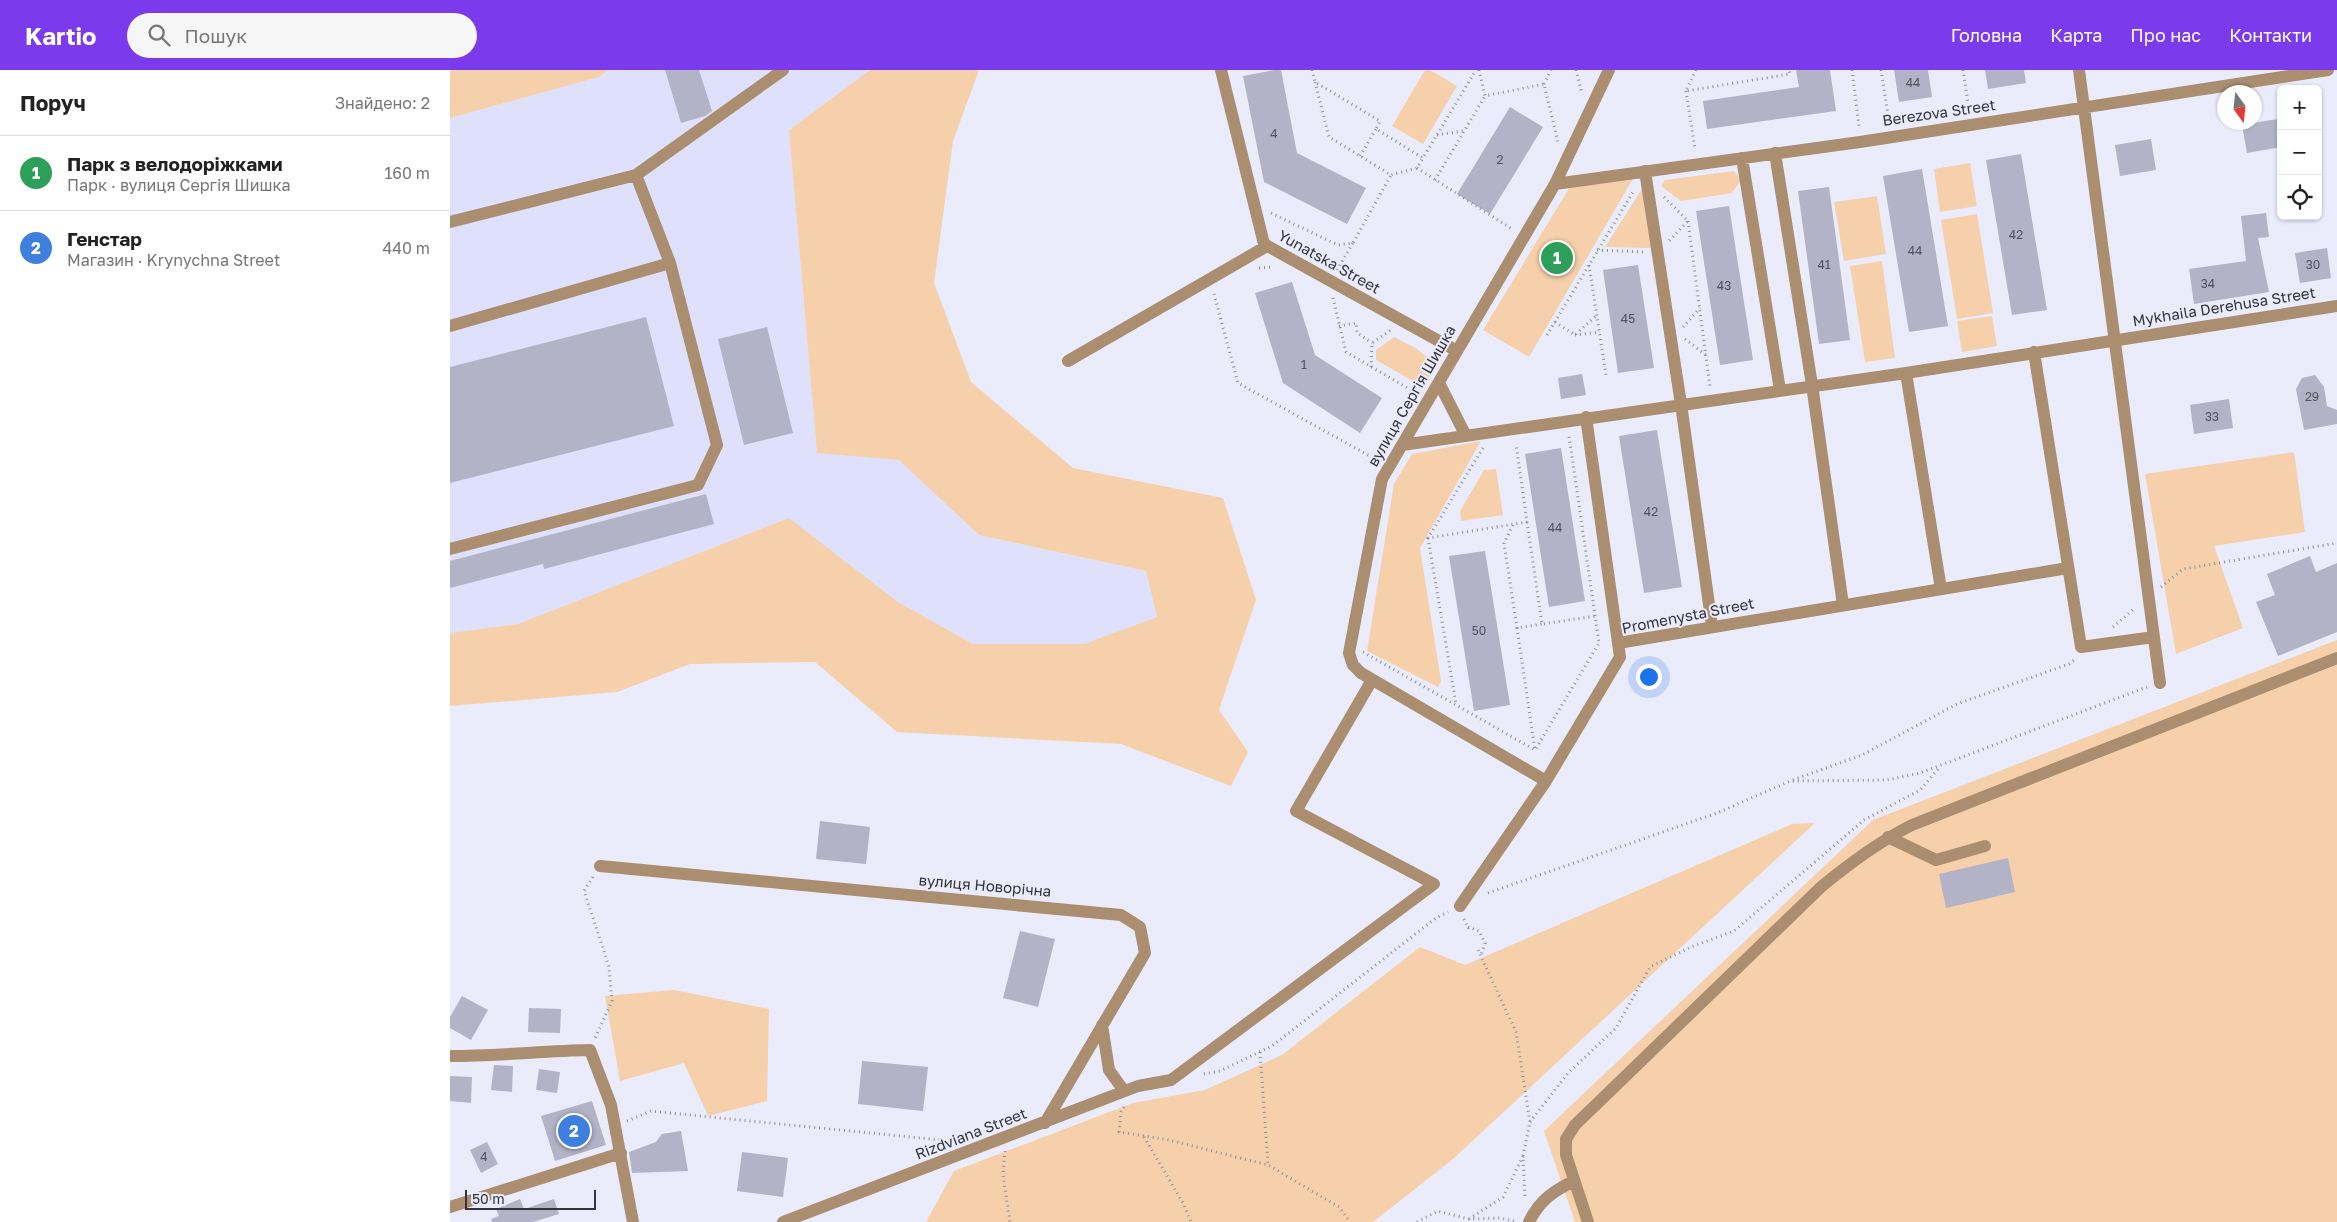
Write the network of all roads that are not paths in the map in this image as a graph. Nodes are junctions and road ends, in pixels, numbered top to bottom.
1 (783, 70) edge
2 (1221, 70) edge
3 (1609, 70) edge
4 (2080, 70) edge
5 (2328, 70) edge
6 (2084, 108) junction
7 (1774, 153) junction
8 (1742, 158) junction
9 (1645, 171) junction
10 (636, 175) junction
11 (1555, 184) junction
12 (450, 222) edge
13 (1267, 246) junction
14 (670, 263) junction
15 (2337, 306) edge
16 (450, 326) edge
17 (2116, 339) junction
18 (1457, 352) junction
19 (2034, 352) junction
20 (1068, 361) dead end
21 (1906, 372) junction
22 (1438, 383) junction
23 (1812, 385) junction
24 (1780, 390) junction
25 (1681, 404) junction
26 (1586, 417) junction
27 (1466, 436) junction
28 (1402, 446) junction
29 (450, 549) edge
30 (2068, 568) junction
31 (1941, 589) junction
32 (1844, 605) junction
33 (1712, 626) junction
34 (2154, 637) junction
35 (1618, 643) junction
36 (2337, 658) edge
37 (1372, 680) junction
38 (2160, 683) road end
39 (1546, 781) junction
40 (1888, 836) junction
41 (1985, 846) dead end
42 (600, 866) road end
43 (1460, 906) road end
44 (1102, 1025) junction
45 (450, 1056) edge
46 (1124, 1091) junction
47 (1045, 1123) junction
48 (622, 1153) junction
49 (1574, 1181) junction
50 (450, 1206) edge
51 (633, 1222) edge
52 (783, 1222) edge
53 (1528, 1222) edge
54 (1588, 1222) edge

1 - 10 street
2 - 13 street, Yunatska Street
3 - 11 street, вулиця Сергія Шишка
4 - 6 street
5 - 6 street, Berezova Street
6 - 7 street, Berezova Street
6 - 17 street
7 - 8 street, Berezova Street
7 - 23 street
8 - 9 street, Berezova Street
8 - 24 street
9 - 11 street, Berezova Street
9 - 25 street
10 - 12 street
10 - 14 street
11 - 18 street, вулиця Сергія Шишка
13 - 18 street, Yunatska Street
13 - 20 street
14 - 16 street
14 - 29 street
15 - 17 street, Mykhaila Derehusa Street
17 - 19 street, Mykhaila Derehusa Street
17 - 34 street
18 - 22 street, вулиця Сергія Шишка
19 - 21 street, Mykhaila Derehusa Street
19 - 30 street
21 - 23 street, Mykhaila Derehusa Street
21 - 31 street
22 - 27 street
22 - 28 street, вулиця Сергія Шишка
23 - 24 street, Mykhaila Derehusa Street
23 - 32 street
24 - 25 street, Mykhaila Derehusa Street
25 - 26 street, Mykhaila Derehusa Street
25 - 33 street
26 - 27 street, Mykhaila Derehusa Street
26 - 35 street
27 - 28 street, Mykhaila Derehusa Street
28 - 37 street, вулиця Сергія Шишка
30 - 31 street, Promenysta Street
30 - 34 street
31 - 32 street, Promenysta Street
32 - 33 street, Promenysta Street
33 - 35 street, Promenysta Street
34 - 38 street
35 - 39 street, Promenysta Street
36 - 40 street
37 - 39 street, вулиця Сергія Шишка
37 - 46 street, Rizdviana Street
39 - 43 street, Promenysta Street
40 - 41 street
40 - 49 street
42 - 44 street, вулиця Новорічна
44 - 46 street
44 - 47 street, вулиця Новорічна
45 - 48 street
46 - 47 street, Rizdviana Street
47 - 52 street, Rizdviana Street
48 - 50 street
48 - 51 street
49 - 53 street
49 - 54 street

